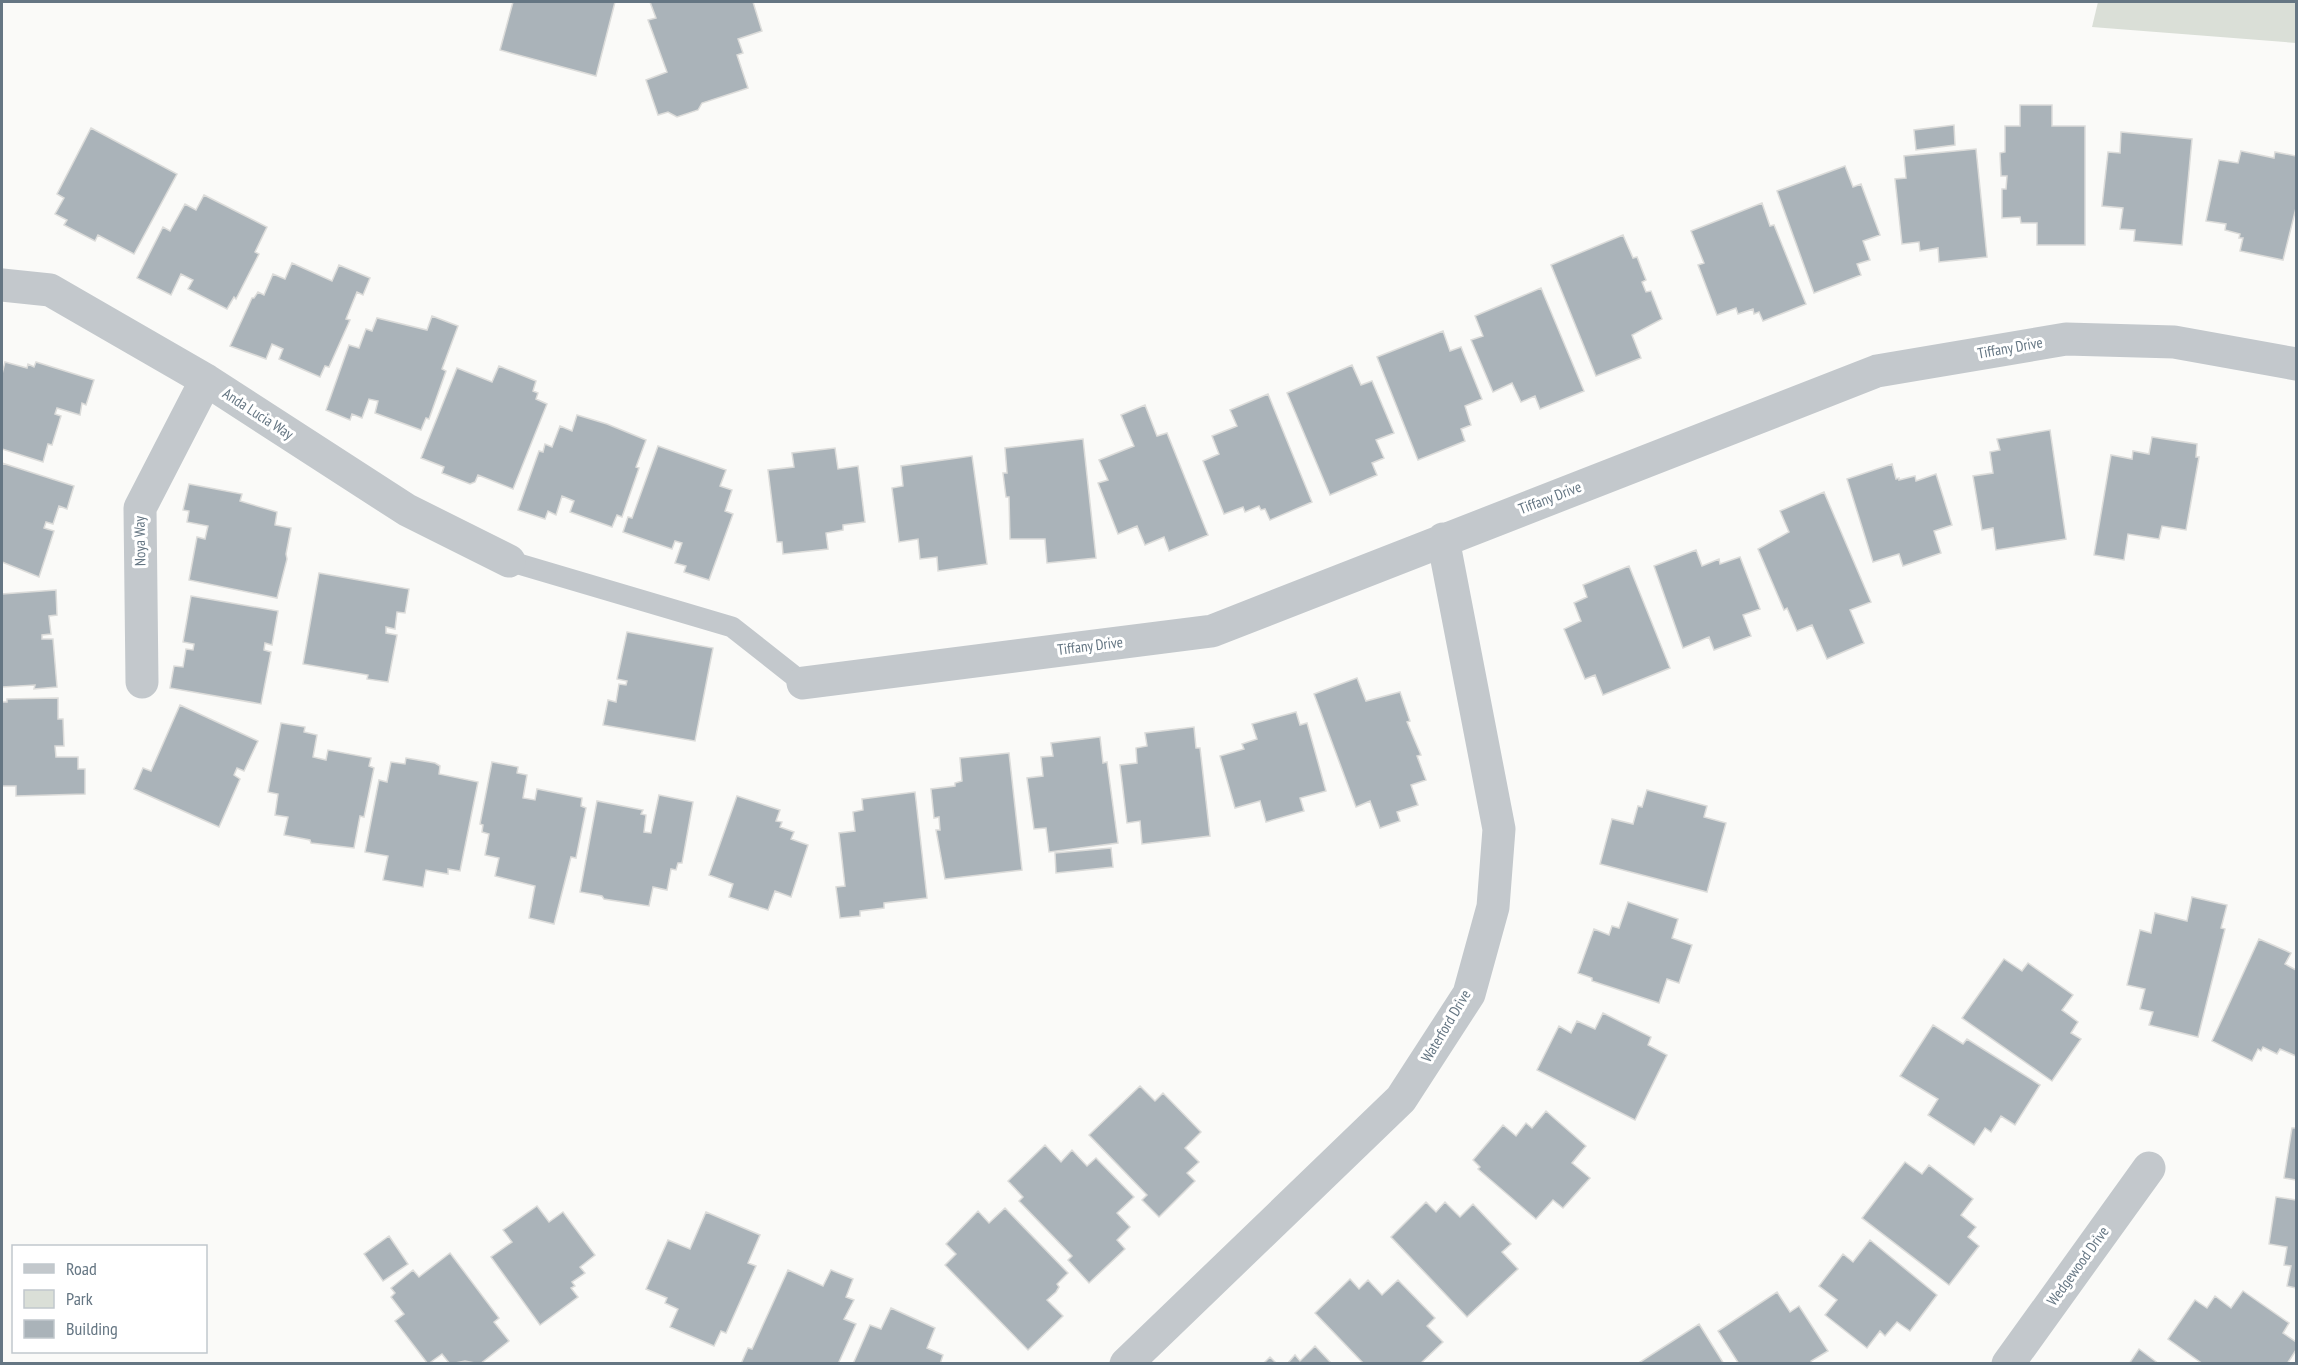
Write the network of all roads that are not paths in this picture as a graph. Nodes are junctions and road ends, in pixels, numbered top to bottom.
1 (2, 285) edge
2 (2296, 363) edge
3 (206, 380) junction
4 (1443, 539) junction
5 (509, 561) joint
6 (142, 682) dead end
7 (803, 683) joint
8 (2149, 1168) dead end
9 (1126, 1364) edge
10 (2008, 1364) edge

1 - 3 street, Anda Lucia Way
2 - 4 street, Tiffany Drive
3 - 5 street, Anda Lucia Way
3 - 6 street, Noya Way
4 - 7 street, Tiffany Drive
4 - 9 street, Waterford Drive
5 - 7 lane
8 - 10 street, Wedgewood Drive

